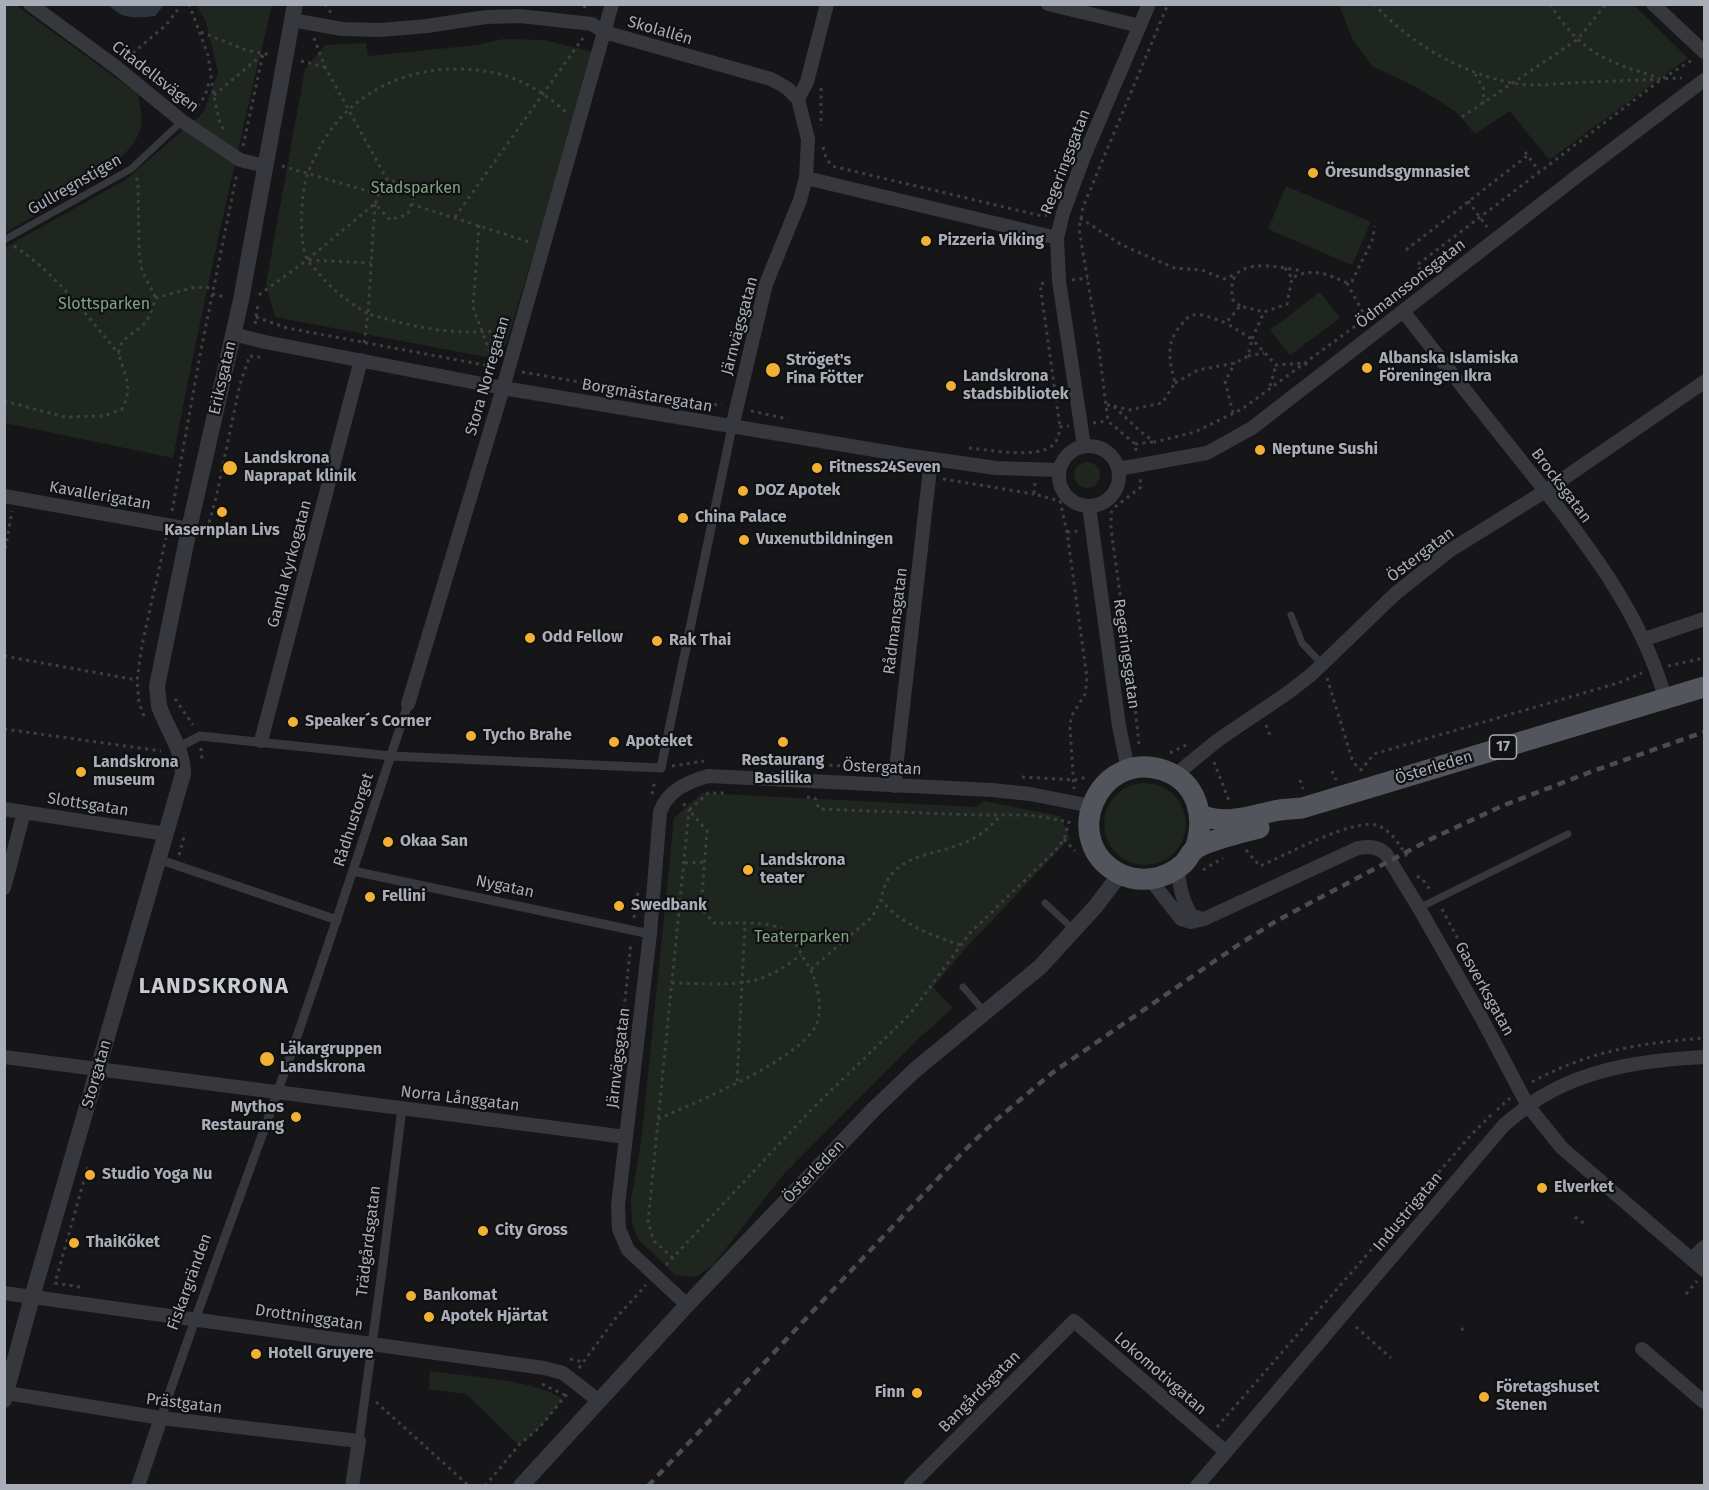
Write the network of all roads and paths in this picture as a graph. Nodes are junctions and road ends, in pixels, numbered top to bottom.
1 (30, 4) edge
2 (182, 4) edge
3 (189, 4) edge
4 (325, 4) edge
5 (576, 4) edge
6 (612, 4) edge
7 (827, 4) edge
8 (1047, 4) edge
9 (1149, 4) edge
10 (1168, 4) edge
11 (1374, 4) edge
12 (1550, 4) edge
13 (1606, 4) edge
14 (1653, 4) edge
15 (597, 8) dead end
16 (331, 13) dead end
17 (299, 16) edge
18 (592, 24) junction
19 (1140, 26) junction
20 (200, 31) junction
21 (604, 32) junction
22 (1578, 39) junction
23 (263, 54) junction
24 (1702, 55) edge
25 (285, 58) junction
26 (117, 67) junction
27 (326, 67) junction
28 (1473, 72) junction
29 (210, 77) junction
30 (823, 78) dead end
31 (1682, 78) dead end
32 (1662, 79) junction
33 (1704, 80) edge
34 (1514, 84) junction
35 (544, 94) junction
36 (214, 96) junction
37 (798, 99) junction
38 (1483, 103) junction
39 (348, 108) junction
40 (570, 116) dead end
41 (1462, 117) dead end
42 (182, 121) junction
43 (821, 129) dead end
44 (225, 132) dead end
45 (822, 144) dead end
46 (240, 160) junction
47 (273, 166) junction
48 (130, 169) junction
49 (1539, 171) junction
50 (308, 173) junction
51 (806, 178) junction
52 (389, 183) junction
53 (378, 194) junction
54 (1468, 201) junction
55 (375, 204) junction
56 (411, 204) junction
57 (1063, 213) junction
58 (455, 217) junction
59 (1479, 217) junction
60 (1081, 219) junction
61 (479, 225) junction
62 (1375, 226) dead end
63 (1488, 229) dead end
64 (1057, 238) junction
65 (5, 240) edge
66 (542, 246) junction
67 (1406, 250) dead end
68 (307, 260) junction
69 (371, 263) junction
70 (1285, 268) junction
71 (1304, 272) junction
72 (1236, 274) junction
73 (1292, 278) junction
74 (1417, 282) dead end
75 (1430, 282) junction
76 (1347, 283) junction
77 (214, 288) junction
78 (259, 296) dead end
79 (156, 298) junction
80 (1391, 300) dead end
81 (1240, 306) junction
82 (1402, 311) junction
83 (1263, 312) junction
84 (368, 314) junction
85 (256, 317) dead end
86 (1366, 318) junction
87 (1226, 323) junction
88 (506, 330) dead end
89 (483, 332) junction
90 (233, 334) junction
91 (1252, 339) junction
92 (364, 343) junction
93 (1264, 353) junction
94 (118, 354) junction
95 (1248, 356) junction
96 (361, 360) junction
97 (1235, 363) junction
98 (1306, 364) junction
99 (1276, 365) junction
100 (502, 368) junction
101 (1175, 382) junction
102 (1704, 382) edge
103 (503, 388) junction
104 (1270, 388) junction
105 (4, 401) edge
106 (737, 403) junction
107 (1110, 405) junction
108 (1233, 413) junction
109 (793, 420) dead end
110 (1108, 421) junction
111 (1082, 424) junction
112 (732, 427) junction
113 (1155, 441) junction
114 (1135, 444) junction
115 (1084, 446) junction
116 (968, 448) dead end
117 (1036, 452) junction
118 (931, 459) junction
119 (1138, 466) junction
120 (1118, 469) junction
121 (1059, 470) junction
122 (1036, 471) junction
123 (1547, 490) junction
124 (9, 496) edge
125 (1089, 506) junction
126 (169, 525) junction
127 (189, 529) junction
128 (4, 556) edge
129 (1291, 615) dead end
130 (1704, 620) edge
131 (1645, 639) junction
132 (4, 656) edge
133 (1704, 658) edge
134 (1320, 666) junction
135 (1656, 668) junction
136 (1704, 687) edge
137 (1665, 698) junction
138 (408, 704) joint
139 (4, 729) edge
140 (261, 741) junction
141 (178, 747) junction
142 (1205, 750) junction
143 (161, 751) dead end
144 (1162, 754) dead end
145 (391, 756) junction
146 (1126, 761) junction
147 (1362, 770) junction
148 (1332, 771) dead end
149 (1358, 773) dead end
150 (1174, 776) junction
151 (1075, 780) dead end
152 (1300, 780) dead end
153 (1336, 780) dead end
154 (894, 786) junction
155 (673, 792) junction
156 (727, 793) dead end
157 (805, 796) dead end
158 (1297, 801) junction
159 (1230, 803) dead end
160 (1091, 806) junction
161 (4, 809) edge
162 (689, 810) junction
163 (24, 812) junction
164 (1001, 815) junction
165 (1200, 815) junction
166 (185, 833) dead end
167 (166, 834) junction
168 (1568, 834) dead end
169 (1195, 849) junction
170 (1225, 857) dead end
171 (158, 859) junction
172 (704, 862) junction
173 (1410, 862) dead end
174 (684, 863) junction
175 (176, 865) junction
176 (1260, 866) dead end
177 (1178, 868) junction
178 (1414, 869) dead end
179 (353, 870) junction
180 (1199, 873) dead end
181 (1120, 874) junction
182 (1150, 879) junction
183 (4, 888) edge
184 (1436, 899) junction
185 (881, 900) junction
186 (1045, 903) dead end
187 (1419, 908) junction
188 (1204, 919) junction
189 (337, 920) junction
190 (745, 924) junction
191 (633, 930) junction
192 (1074, 930) junction
193 (650, 934) junction
194 (961, 945) junction
195 (801, 955) junction
196 (810, 969) junction
197 (741, 982) junction
198 (672, 983) junction
199 (963, 987) dead end
200 (1495, 1009) dead end
201 (984, 1011) junction
202 (4, 1057) edge
203 (1704, 1057) edge
204 (98, 1069) junction
205 (737, 1081) junction
206 (1532, 1081) dead end
207 (278, 1091) junction
208 (1540, 1097) junction
209 (1528, 1106) junction
210 (402, 1108) junction
211 (613, 1112) dead end
212 (658, 1119) junction
213 (626, 1137) junction
214 (1575, 1217) dead end
215 (1585, 1224) dead end
216 (1704, 1247) edge
217 (673, 1258) junction
218 (1692, 1259) junction
219 (1704, 1270) edge
220 (655, 1275) junction
221 (4, 1293) edge
222 (32, 1297) junction
223 (687, 1305) junction
224 (194, 1319) junction
225 (1074, 1321) joint
226 (1356, 1327) dead end
227 (372, 1344) junction
228 (1642, 1349) dead end
229 (1391, 1358) dead end
230 (573, 1379) junction
231 (365, 1393) junction
232 (6, 1397) edge
233 (599, 1401) junction
234 (1704, 1402) edge
235 (161, 1418) junction
236 (359, 1441) junction
237 (1226, 1452) junction
238 (138, 1485) edge
239 (352, 1485) edge
240 (469, 1485) edge
241 (485, 1485) edge
242 (521, 1485) edge
243 (910, 1485) edge
244 (1197, 1485) edge

1 - 26 street, Citadellsvägen
2 - 26 path
3 - 20 path
4 - 16 path
5 - 15 path
6 - 21 street, Stora Norregatan
7 - 37 street
8 - 19 street
9 - 19 street, Regeringsgatan
10 - 60 path
11 - 28 path
12 - 22 path
13 - 22 path
14 - 24 street
17 - 18 street, Skolallén
17 - 25 street, Eriksgatan
17 - 27 path
18 - 21 street, Skolallén
18 - 35 path
19 - 57 street, Regeringsgatan
20 - 23 path
20 - 29 path
21 - 37 street, Skolallén
21 - 66 street, Stora Norregatan
22 - 32 path
22 - 34 path
23 - 25 path
23 - 36 path
23 - 46 path
24 - 32 path
25 - 27 path
25 - 47 street, Eriksgatan
26 - 42 street, Citadellsvägen
27 - 39 path
28 - 34 path
28 - 38 path
29 - 36 path
29 - 42 path
30 - 43 path
31 - 32 path
32 - 34 path
32 - 49 path
33 - 75 street, Ödmanssonsgatan
34 - 38 path
35 - 39 path
35 - 40 path
35 - 58 path
36 - 44 path
37 - 51 street, Järnvägsgatan
38 - 41 path
39 - 50 path
39 - 52 path
42 - 46 street, Citadellsvägen
42 - 48 lane, Gullregnstigen
45 - 57 path
46 - 47 street, Citadellsvägen
46 - 77 path
47 - 50 path
47 - 90 street, Eriksgatan
48 - 65 lane, Gullregnstigen
48 - 79 path
49 - 54 path
49 - 59 path
50 - 53 path
50 - 68 path
51 - 64 street
51 - 106 street, Järnvägsgatan
52 - 53 path
52 - 56 path
53 - 55 path
54 - 59 path
54 - 67 path
55 - 56 path
55 - 68 path
55 - 69 path
56 - 58 path
57 - 60 path
57 - 64 street, Regeringsgatan
58 - 61 path
59 - 63 path
59 - 75 path
60 - 72 path
60 - 107 path
61 - 66 path
61 - 89 path
62 - 76 path
64 - 111 street, Regeringsgatan
65 - 94 path
66 - 100 street, Stora Norregatan
68 - 69 path
68 - 78 path
68 - 84 path
69 - 84 path
70 - 71 path
70 - 72 path
70 - 73 path
71 - 73 path
71 - 76 path
72 - 81 path
73 - 83 path
74 - 75 path
75 - 82 street, Ödmanssonsgatan
76 - 86 path
77 - 79 path
77 - 126 path
79 - 94 path
80 - 86 path
81 - 83 path
81 - 87 path
82 - 119 street, Ödmanssonsgatan
82 - 123 street, Brocksgatan
83 - 91 path
84 - 89 path
84 - 92 path
85 - 92 path
86 - 98 path
87 - 91 path
87 - 101 path
88 - 89 path
89 - 100 path
90 - 96 street, Borgmästaregatan
90 - 127 street, Eriksgatan
91 - 93 path
91 - 95 path
92 - 96 path
92 - 100 path
93 - 95 path
93 - 99 path
94 - 105 path
95 - 97 path
96 - 103 street, Borgmästaregatan
96 - 140 street, Gamla Kyrkogatan
97 - 101 path
97 - 108 path
98 - 99 path
98 - 104 path
99 - 104 path
100 - 103 street, Stora Norregatan
100 - 106 path
101 - 107 path
102 - 123 street, Östergatan
103 - 112 street, Borgmästaregatan
103 - 138 street, Stora Norregatan
104 - 108 path
106 - 109 path
106 - 112 street, Järnvägsgatan
107 - 110 path
107 - 113 path
108 - 113 path
110 - 111 path
110 - 114 path
111 - 115 street, Regeringsgatan
111 - 117 path
112 - 118 street, Borgmästaregatan
112 - 145 street, Järnvägsgatan
113 - 114 path
114 - 119 path
115 - 120 street
115 - 121 street
116 - 117 path
117 - 122 path
118 - 122 street, Borgmästaregatan
118 - 154 street, Rådmansgatan
119 - 120 street, Ödmanssonsgatan
119 - 146 path
120 - 125 street
121 - 122 street, Borgmästaregatan
121 - 125 street
122 - 151 path
123 - 131 street, Brocksgatan
123 - 134 street, Östergatan
124 - 126 street, Kavallerigatan
124 - 128 path
125 - 146 street, Regeringsgatan
126 - 127 street, Kavallerigatan
126 - 132 path
127 - 141 street, Eriksgatan
129 - 134 lane
130 - 131 street
131 - 135 street, Brocksgatan
133 - 135 path
134 - 142 street, Östergatan
134 - 147 path
135 - 137 street, Brocksgatan
135 - 147 path
136 - 137 main road, Österleden / 17
137 - 158 main road, Österleden / 17
138 - 145 street, Stora Norregatan
139 - 143 path
140 - 141 street, Rådhustorget
140 - 145 street, Rådhustorget
141 - 167 street, Storgatan
142 - 144 path
142 - 150 street, Östergatan
142 - 159 path
145 - 179 street, Rådhustorget
146 - 150 main road
146 - 160 main road
147 - 149 path
148 - 153 path
150 - 165 main road
152 - 158 path
154 - 155 street, Östergatan
154 - 160 street, Östergatan
155 - 162 path
155 - 193 street, Järnvägsgatan
156 - 162 path
157 - 164 path
158 - 165 main road, Österleden / 17
158 - 169 main road, Österleden / 17
160 - 181 main road
161 - 163 street, Slottsgatan
162 - 172 path
162 - 174 path
163 - 167 street, Slottsgatan
163 - 183 street
164 - 185 path
164 - 194 path
165 - 169 main road
166 - 175 path
167 - 171 street, Storgatan
168 - 184 lane
169 - 177 main road
170 - 180 path
171 - 175 street
171 - 204 street, Storgatan
172 - 174 path
172 - 190 path
173 - 176 path
174 - 198 path
175 - 189 street
177 - 182 main road
177 - 188 street
178 - 184 path
179 - 189 street, Rådhustorget
179 - 191 street, Nygatan
181 - 182 main road
181 - 192 street, Österleden
182 - 188 street
184 - 187 lane
184 - 200 path
185 - 194 path
185 - 196 path
186 - 192 lane
187 - 188 street, Gasverksgatan
187 - 209 street, Gasverksgatan
189 - 207 street, Rådhustorget
190 - 195 path
190 - 197 path
191 - 193 street, Nygatan
191 - 211 path
192 - 201 street, Österleden
193 - 213 street, Järnvägsgatan
194 - 217 path
195 - 196 path
195 - 197 path
196 - 205 path
197 - 198 path
197 - 205 path
198 - 212 path
199 - 201 lane
201 - 223 street, Österleden
202 - 204 street, Norra Långgatan
203 - 208 street, Industrigatan
204 - 207 street, Norra Långgatan
204 - 222 street, Storgatan
205 - 212 path
206 - 208 path
207 - 210 street, Norra Långgatan
207 - 224 street, Fiskargränden
208 - 209 street, Industrigatan
209 - 218 street, Gasverksgatan
209 - 237 street, Industrigatan
210 - 213 street, Norra Långgatan
210 - 227 street, Trädgårdsgatan
212 - 217 path
213 - 220 street, Järnvägsgatan
214 - 215 path
216 - 218 street
217 - 220 path
218 - 219 street, Gasverksgatan
220 - 223 street, Järnvägsgatan
220 - 230 path
221 - 222 street, Drottninggatan
222 - 224 street, Drottninggatan
222 - 232 street, Storgatan
223 - 233 street, Österleden
224 - 227 street, Drottninggatan
224 - 235 street, Fiskargränden
225 - 237 street, Lokomotivgatan
225 - 243 street, Bangårdsgatan
226 - 229 path
227 - 230 street, Drottninggatan
227 - 231 street, Trädgårdsgatan
228 - 234 street
230 - 233 street, Drottninggatan
230 - 241 path
231 - 236 street, Trädgårdsgatan
231 - 240 path
232 - 235 street, Prästgatan
233 - 242 street, Österleden
235 - 236 street, Prästgatan
235 - 238 street, Fiskargränden
236 - 239 street, Trädgårdsgatan
237 - 244 street, Industrigatan

